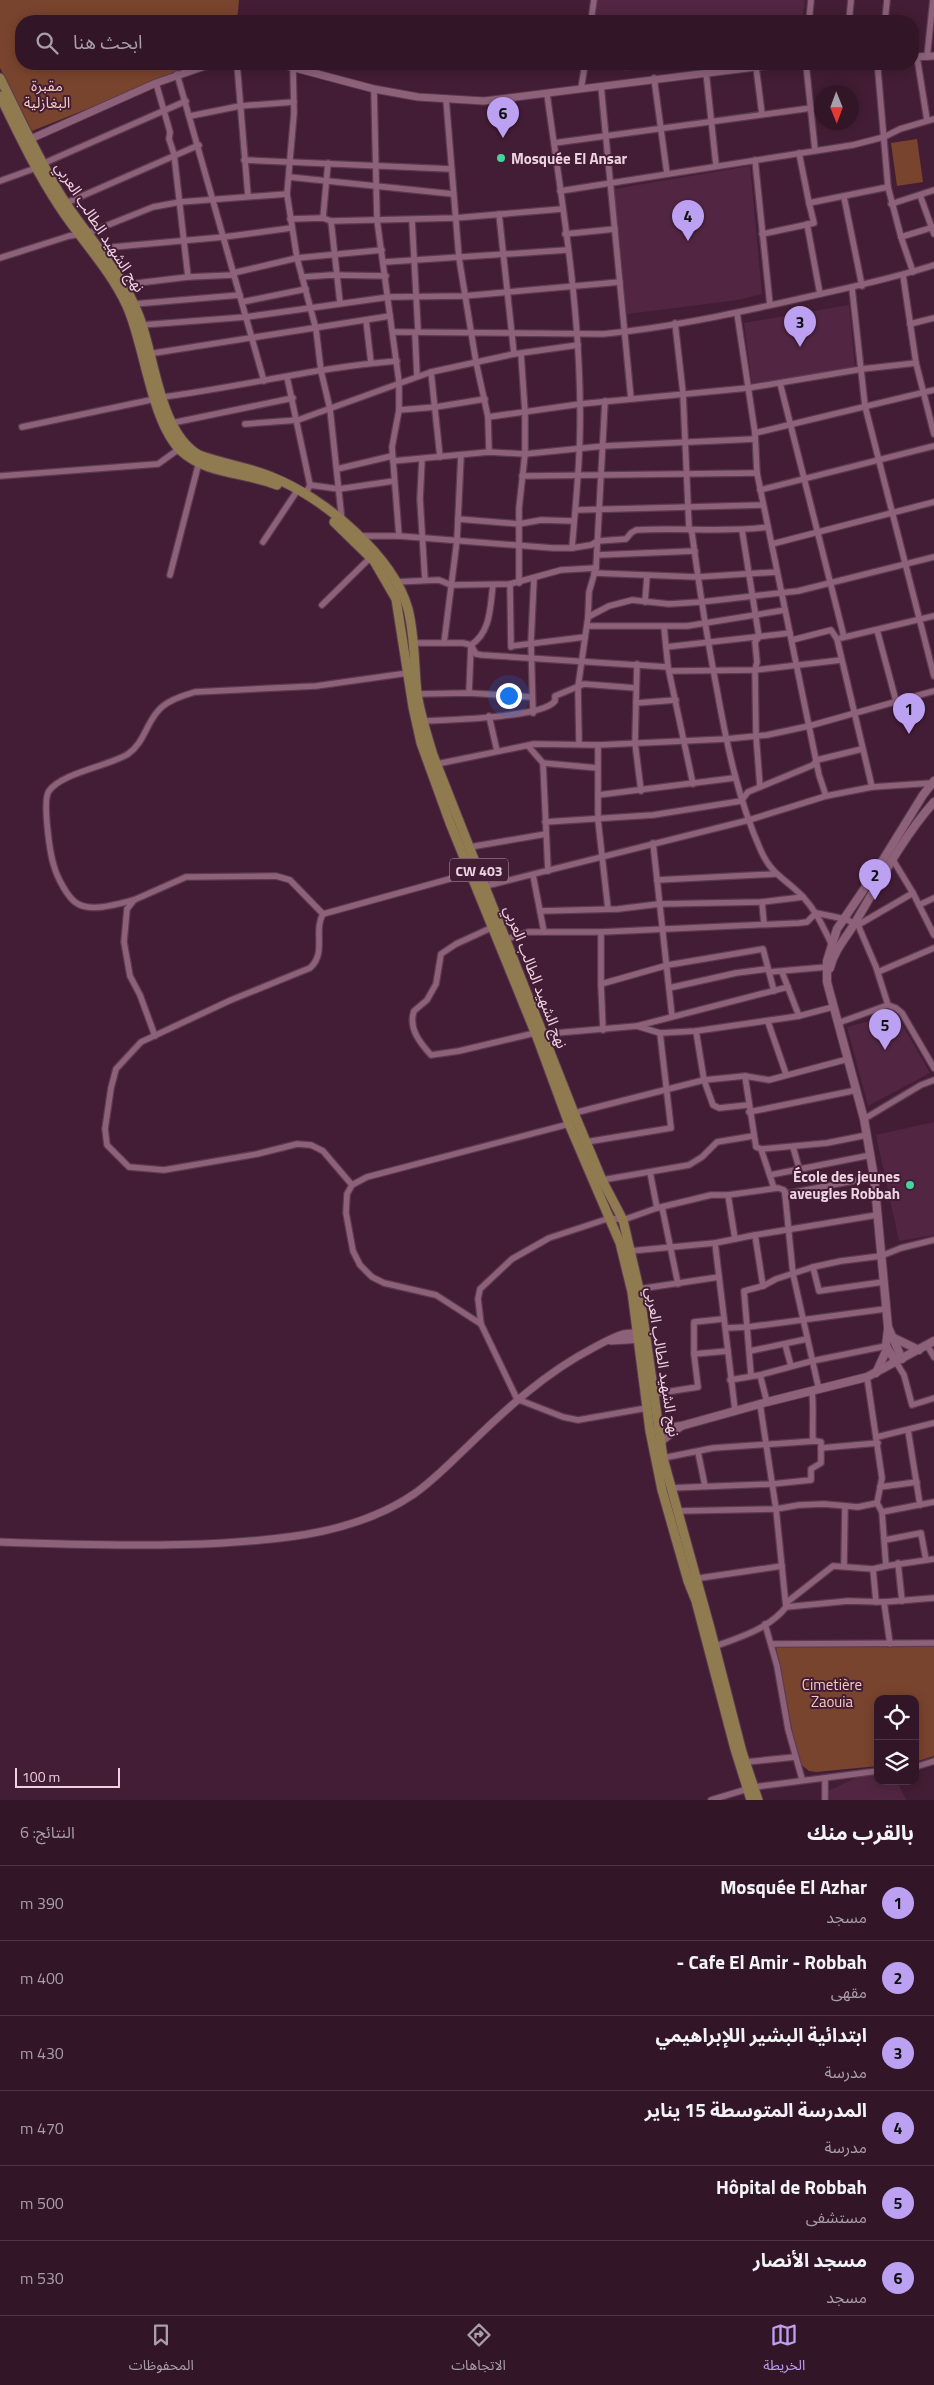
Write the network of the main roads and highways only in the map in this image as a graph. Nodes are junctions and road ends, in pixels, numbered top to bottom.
1 (0, 78) edge
2 (0, 96) edge
3 (27, 140) junction
4 (39, 166) junction
5 (84, 233) junction
6 (120, 285) junction
7 (147, 354) junction
8 (159, 398) junction
9 (235, 470) junction
10 (320, 508) junction
11 (392, 582) junction
12 (933, 782) edge
13 (934, 802) edge
14 (482, 887) junction
15 (828, 982) junction
16 (540, 1034) junction
17 (888, 1327) junction
18 (641, 1336) junction
19 (891, 1337) junction
20 (931, 1343) edge
21 (886, 1348) junction
22 (919, 1350) junction
23 (899, 1362) junction
24 (876, 1373) junction
25 (681, 1426) junction
26 (659, 1428) junction
27 (650, 1431) junction
28 (657, 1442) junction
29 (692, 1579) junction
30 (712, 1647) junction
31 (751, 1788) junction
32 (751, 1800) edge
33 (758, 1800) edge

1 - 3 main road, نهج الشهيد الطالب العربي / CW 403
2 - 3 main road, نهج الشهيد الطالب العربي / CW 403
3 - 4 main road, نهج الشهيد الطالب العربي / CW 403
4 - 5 main road, نهج الشهيد الطالب العربي / CW 403
4 - 5 main road, نهج الشهيد الطالب العربي / CW 403
5 - 6 main road, نهج الشهيد الطالب العربي / CW 403
5 - 6 main road, نهج الشهيد الطالب العربي / CW 403
6 - 7 main road, نهج الشهيد الطالب العربي / CW 403
6 - 7 main road, نهج الشهيد الطالب العربي / CW 403
7 - 8 main road, نهج الشهيد الطالب العربي / CW 403
8 - 9 main road, نهج الشهيد الطالب العربي / CW 403
8 - 9 main road, نهج الشهيد الطالب العربي / CW 403
9 - 10 main road, نهج الشهيد الطالب العربي / CW 403
9 - 10 main road, نهج الشهيد الطالب العربي / CW 403
10 - 11 main road, نهج الشهيد الطالب العربي / CW 403
10 - 11 main road, نهج الشهيد الطالب العربي / CW 403
11 - 14 main road, نهج الشهيد الطالب العربي / CW 403
11 - 14 main road, نهج الشهيد الطالب العربي / CW 403
12 - 15 main road
13 - 15 main road
14 - 16 main road, نهج الشهيد الطالب العربي / CW 403
14 - 16 main road, نهج الشهيد الطالب العربي / CW 403
15 - 17 main road
16 - 18 main road, نهج الشهيد الطالب العربي / CW 403
16 - 18 main road, نهج الشهيد الطالب العربي / CW 403
17 - 19 main road
17 - 21 main road
18 - 26 main road, نهج الشهيد الطالب العربي / CW 403
18 - 27 main road, نهج الشهيد الطالب العربي / CW 403
19 - 22 main road
19 - 23 main road
20 - 22 main road
21 - 23 main road
21 - 24 main road
22 - 23 main road
23 - 24 main road
24 - 25 main road
25 - 26 main road
25 - 28 main road
26 - 27 main road
26 - 28 main road, نهج الشهيد الطالب العربي / CW 403
27 - 28 main road, نهج الشهيد الطالب العربي / CW 403
28 - 29 main road, نهج الشهيد الطالب العربي / CW 403
28 - 29 main road, نهج الشهيد الطالب العربي / CW 403
29 - 30 main road, نهج الشهيد الطالب العربي / CW 403
30 - 31 main road, نهج الشهيد الطالب العربي / CW 403
30 - 31 main road, نهج الشهيد الطالب العربي / CW 403
31 - 32 main road, نهج الشهيد الطالب العربي / CW 403
31 - 33 main road, نهج الشهيد الطالب العربي / CW 403

